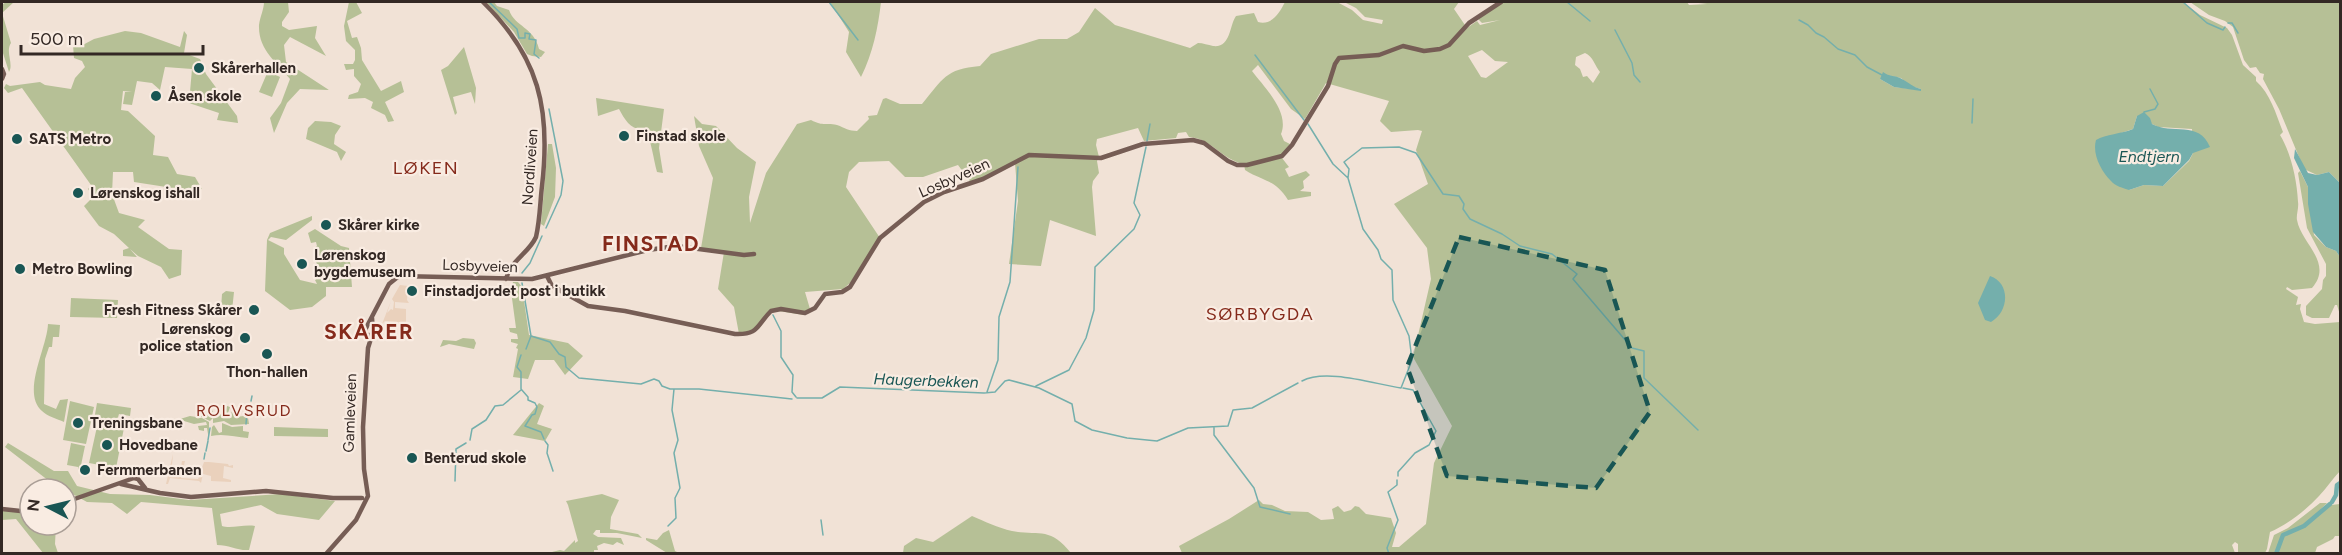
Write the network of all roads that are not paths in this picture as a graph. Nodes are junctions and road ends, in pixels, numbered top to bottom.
1 (481, 2) edge
2 (1501, 2) edge
3 (2, 69) edge
4 (2, 78) edge
5 (754, 254) dead end
6 (398, 276) joint
7 (547, 276) junction
8 (508, 279) junction
9 (130, 483) junction
10 (139, 485) junction
11 (363, 495) junction
12 (78, 499) edge
13 (2, 508) edge
14 (18, 511) edge
15 (326, 554) edge

1 - 8 main road, Nordliveien
2 - 7 main road, Losbyveien
3 - 4 main road
5 - 7 main road
6 - 8 main road, Losbyveien
6 - 11 main road, Gamleveien
7 - 8 main road, Losbyveien
9 - 10 main road
9 - 10 main road
9 - 12 main road
10 - 11 main road
11 - 15 main road, Gamleveien
13 - 14 main road

